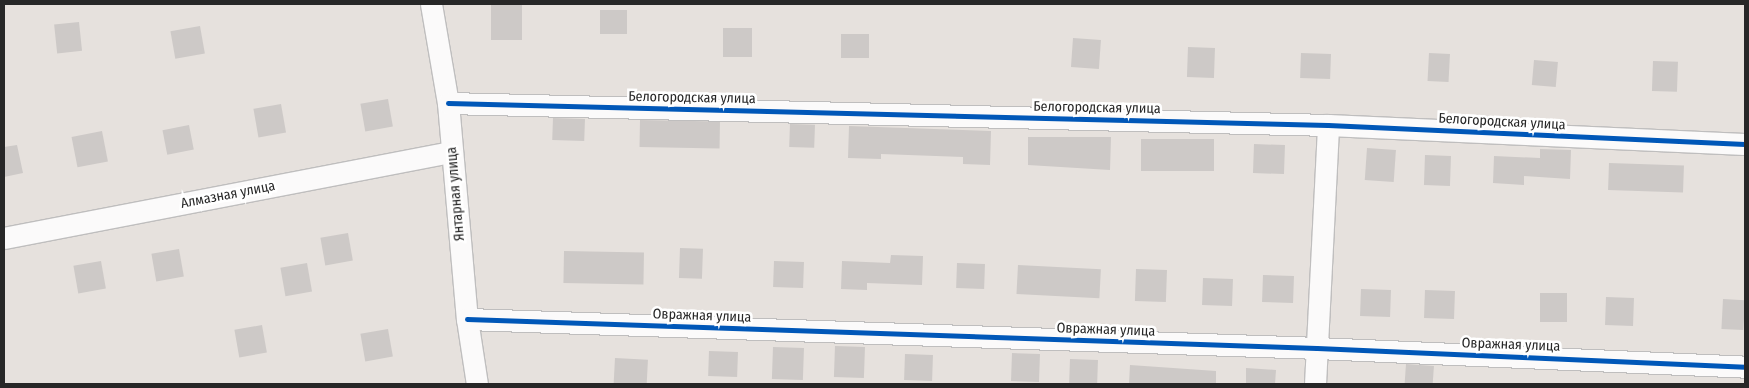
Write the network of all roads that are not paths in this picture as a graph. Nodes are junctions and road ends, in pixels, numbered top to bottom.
1 (431, 4) edge
2 (448, 103) junction
3 (1328, 125) junction
4 (1745, 144) edge
5 (452, 152) junction
6 (4, 238) edge
7 (467, 319) junction
8 (1317, 348) junction
9 (1745, 366) edge
10 (477, 384) edge
11 (1315, 384) edge

1 - 2 street, Янтарная улица
2 - 3 street, Белогородская улица
2 - 5 street, Янтарная улица
3 - 4 street, Белогородская улица
3 - 8 street
5 - 6 street, Алмазная улица
5 - 7 street, Янтарная улица
7 - 8 street, Овражная улица
7 - 10 street, Янтарная улица
8 - 9 street, Овражная улица
8 - 11 street

